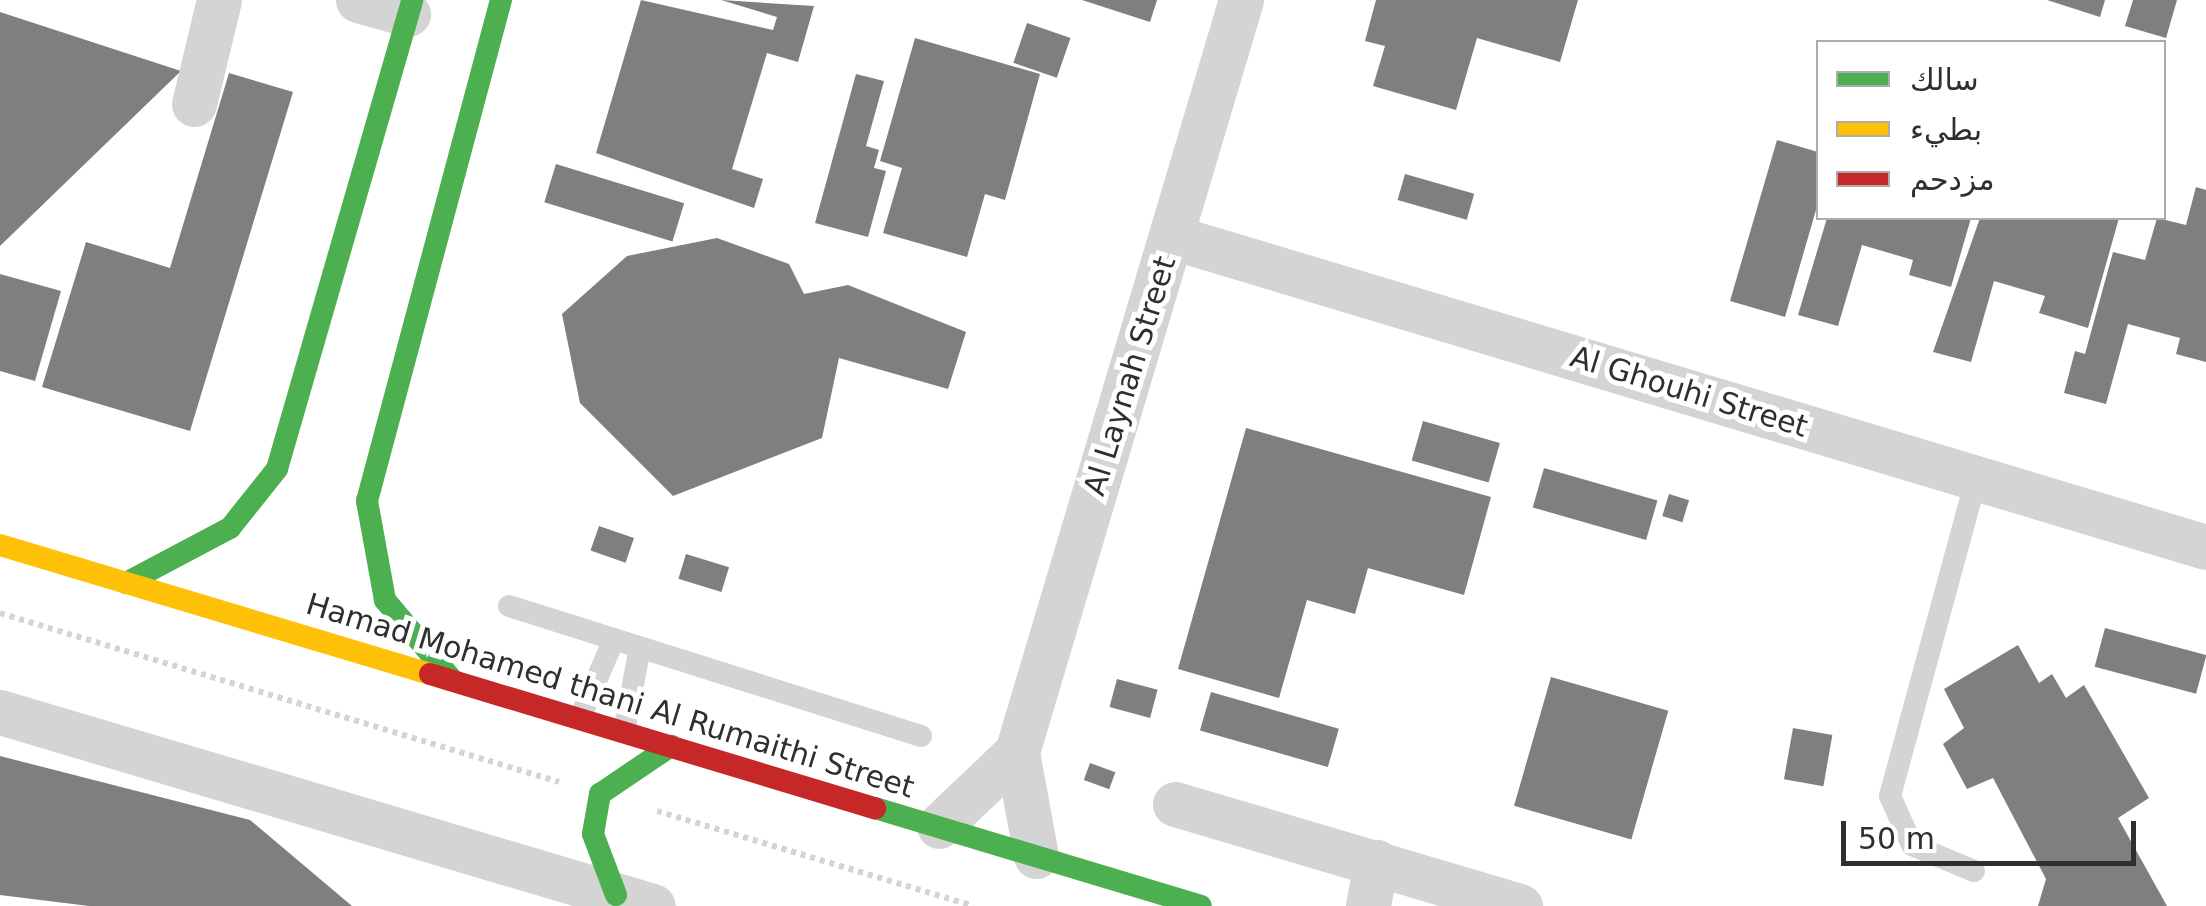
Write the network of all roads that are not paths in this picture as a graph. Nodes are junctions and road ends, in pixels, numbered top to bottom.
1 (218, 0) edge
2 (358, 0) edge
3 (501, 0) edge
4 (1241, 0) edge
5 (410, 7) edge
6 (194, 104) dead end
7 (1172, 237) junction
8 (1976, 479) junction
9 (0, 545) edge
10 (2206, 546) edge
11 (126, 583) junction
12 (509, 606) dead end
13 (614, 639) junction
14 (640, 647) junction
15 (450, 678) junction
16 (0, 712) edge
17 (580, 718) junction
18 (624, 732) junction
19 (921, 736) dead end
20 (671, 746) junction
21 (1016, 752) junction
22 (1174, 804) dead end
23 (939, 826) junction
24 (1036, 856) junction
25 (1974, 871) dead end
26 (1395, 880) edge
27 (635, 900) edge
28 (1201, 906) edge
29 (1368, 906) edge
30 (1520, 906) edge

1 - 6 street
2 - 5 street
3 - 15 main road
4 - 7 street, Al Laynah Street
5 - 11 main road
7 - 8 street, Al Ghouhi Street
7 - 21 street, Al Laynah Street
8 - 10 street, Al Ghouhi Street
8 - 25 lane
9 - 11 main road, Hamad Mohamed thani Al Rumaithi Street
11 - 15 main road, Hamad Mohamed thani Al Rumaithi Street
12 - 13 lane
13 - 14 lane
13 - 17 lane
14 - 18 lane
14 - 19 lane
15 - 17 main road, Hamad Mohamed thani Al Rumaithi Street
16 - 27 street
17 - 18 main road, Hamad Mohamed thani Al Rumaithi Street
18 - 20 main road, Hamad Mohamed thani Al Rumaithi Street
20 - 23 main road, Hamad Mohamed thani Al Rumaithi Street
20 - 27 main road
21 - 23 street, Al Laynah Street
21 - 24 street, Al Laynah Street
22 - 26 street
23 - 24 main road, Hamad Mohamed thani Al Rumaithi Street
24 - 28 main road, Hamad Mohamed thani Al Rumaithi Street
26 - 29 street
26 - 30 street

